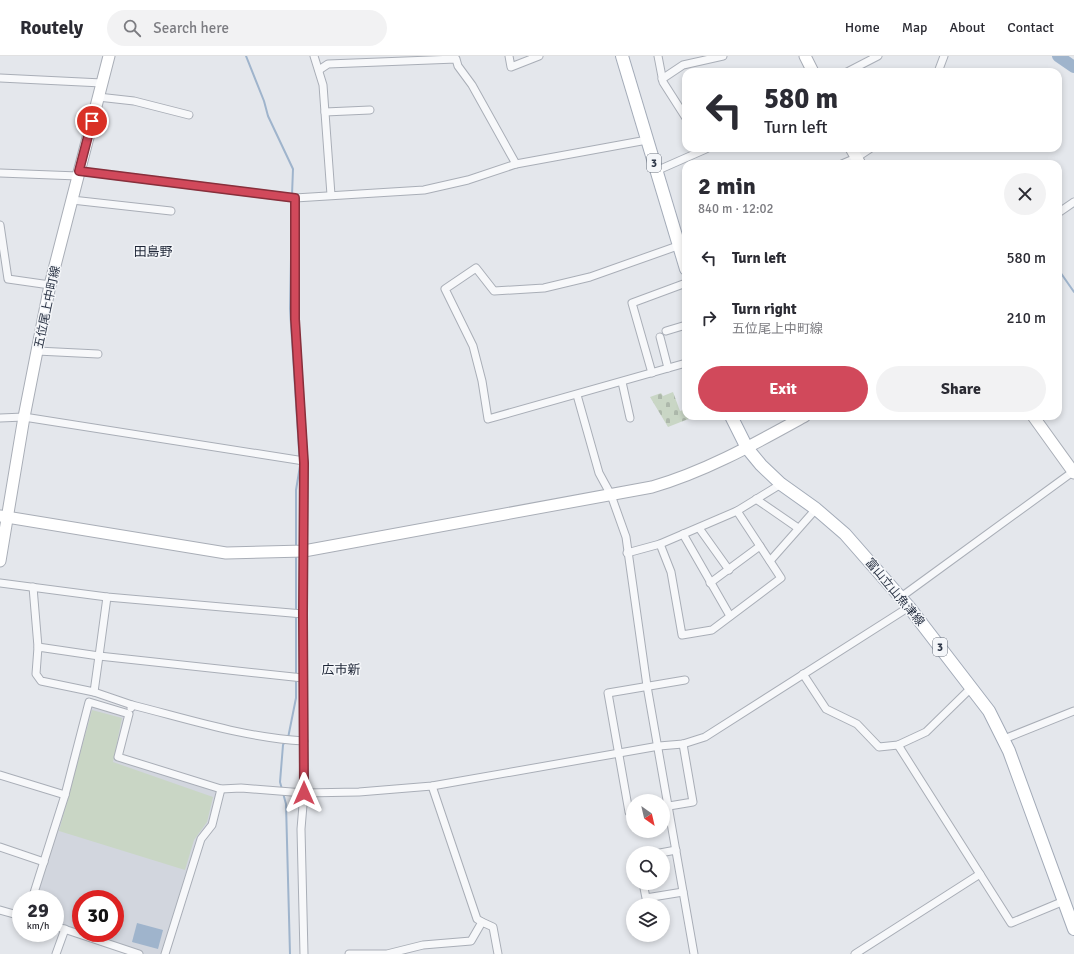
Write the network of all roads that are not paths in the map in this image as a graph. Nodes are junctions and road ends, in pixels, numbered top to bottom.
1 (109, 56) edge
2 (314, 56) edge
3 (509, 56) edge
4 (539, 56) edge
5 (622, 56) edge
6 (658, 56) edge
7 (723, 56) edge
8 (805, 56) edge
9 (878, 56) edge
10 (944, 56) edge
11 (811, 68) edge
12 (855, 68) edge
13 (940, 68) edge
14 (319, 70) junction
15 (0, 78) edge
16 (662, 80) junction
17 (102, 83) junction
18 (98, 97) junction
19 (370, 110) dead end
20 (325, 112) junction
21 (682, 112) edge
22 (189, 115) dead end
23 (647, 140) junction
24 (697, 152) edge
25 (516, 164) junction
26 (656, 171) junction
27 (0, 173) edge
28 (79, 173) junction
29 (332, 196) junction
30 (295, 198) junction
31 (72, 200) junction
32 (1074, 202) edge
33 (1062, 210) edge
34 (172, 211) dead end
35 (0, 225) edge
36 (682, 245) edge
37 (3, 260) edge
38 (682, 284) edge
39 (50, 285) junction
40 (682, 326) edge
41 (666, 331) dead end
42 (660, 337) dead end
43 (37, 351) junction
44 (98, 354) dead end
45 (682, 364) edge
46 (668, 368) junction
47 (652, 373) junction
48 (622, 382) junction
49 (577, 395) junction
50 (24, 417) junction
51 (0, 418) edge
52 (630, 418) dead end
53 (733, 420) edge
54 (798, 420) edge
55 (1036, 420) edge
56 (747, 448) junction
57 (304, 461) junction
58 (1074, 472) edge
59 (781, 484) junction
60 (611, 495) junction
61 (756, 499) junction
62 (816, 509) junction
63 (737, 512) junction
64 (4, 516) edge
65 (699, 528) junction
66 (798, 528) junction
67 (683, 534) junction
68 (660, 544) junction
69 (760, 546) junction
70 (304, 551) junction
71 (627, 553) junction
72 (0, 561) edge
73 (770, 561) junction
74 (729, 570) junction
75 (0, 583) edge
76 (710, 583) junction
77 (33, 587) junction
78 (107, 597) junction
79 (901, 597) junction
80 (909, 607) junction
81 (303, 614) junction
82 (730, 616) junction
83 (38, 647) junction
84 (99, 656) junction
85 (803, 674) junction
86 (303, 678) junction
87 (685, 680) dead end
88 (647, 686) junction
89 (972, 686) junction
90 (94, 692) junction
91 (132, 705) junction
92 (1074, 711) edge
93 (129, 714) junction
94 (1004, 739) junction
95 (304, 741) junction
96 (683, 744) junction
97 (898, 745) junction
98 (659, 746) junction
99 (618, 753) junction
100 (0, 775) edge
101 (432, 786) junction
102 (220, 789) junction
103 (304, 793) junction
104 (665, 794) edge
105 (65, 795) junction
106 (626, 796) edge
107 (670, 806) edge
108 (670, 824) edge
109 (0, 847) edge
110 (676, 850) junction
111 (670, 851) edge
112 (44, 862) junction
113 (980, 874) junction
114 (35, 890) edge
115 (644, 890) edge
116 (683, 892) junction
117 (1064, 901) junction
118 (0, 910) edge
119 (12, 913) edge
120 (482, 922) junction
121 (65, 929) joint
122 (1074, 929) edge
123 (56, 954) edge
124 (139, 954) edge
125 (165, 954) edge
126 (304, 954) edge
127 (349, 954) edge
128 (498, 954) edge
129 (694, 954) edge
130 (855, 954) edge

1 - 17 street, 五位尾上中町線
2 - 14 street
3 - 4 street
5 - 23 main road, 3
6 - 16 street
7 - 16 street
8 - 11 street
9 - 12 street
10 - 13 street
14 - 20 street
14 - 25 street
15 - 17 street
16 - 21 street
17 - 18 street, 五位尾上中町線
18 - 22 street
18 - 28 street, 五位尾上中町線
19 - 20 street
20 - 29 street
23 - 25 street
23 - 26 main road, 3
24 - 26 street
25 - 29 street
26 - 36 main road, 3
27 - 28 street
28 - 30 street
28 - 31 street, 五位尾上中町線
29 - 30 street
30 - 57 street
31 - 34 street
31 - 39 street, 五位尾上中町線
32 - 33 street
35 - 37 street
36 - 49 street
37 - 39 street
38 - 47 street
39 - 43 street, 五位尾上中町線
40 - 41 street
42 - 46 street
43 - 44 street
43 - 50 street, 五位尾上中町線
45 - 46 street
46 - 47 street
47 - 48 street
48 - 49 street
48 - 52 street
49 - 60 street
50 - 51 street
50 - 57 street
50 - 64 street, 五位尾上中町線
53 - 56 main road, 富山立山魚津線 / 3
54 - 56 street
55 - 58 street
56 - 59 main road, 富山立山魚津線 / 3
56 - 60 street
57 - 70 street
58 - 79 street
59 - 61 street
59 - 62 main road, 富山立山魚津線 / 3
60 - 70 street
60 - 71 street
61 - 63 street
61 - 66 street
62 - 66 street
62 - 79 main road, 富山立山魚津線 / 3
63 - 65 street
63 - 69 street
64 - 70 street
64 - 72 street, 五位尾上中町線
65 - 67 street
65 - 74 street
66 - 73 street
67 - 68 street
67 - 76 street
68 - 71 street
68 - 82 street
69 - 73 street
69 - 74 street
70 - 81 street
71 - 88 street
73 - 82 street
74 - 76 street
75 - 77 street
76 - 82 street
77 - 78 street
77 - 83 street
78 - 81 street
78 - 84 street
79 - 80 main road, 富山立山魚津線 / 3
80 - 85 street
80 - 89 main road, 富山立山魚津線 / 3
81 - 86 street
83 - 84 street
83 - 90 street
84 - 86 street
84 - 90 street
85 - 96 street
85 - 97 street
86 - 95 street
87 - 88 street
88 - 98 street
88 - 99 street
89 - 94 main road, 富山立山魚津線 / 3
89 - 97 street
90 - 91 street
91 - 93 street
91 - 95 street
92 - 94 street
93 - 102 street
93 - 105 street
94 - 117 main road, 富山立山魚津線 / 3
95 - 103 street
96 - 98 street
96 - 107 street
97 - 113 street
98 - 99 street
98 - 104 street
99 - 101 street
99 - 106 street
100 - 105 street
101 - 103 street
101 - 120 street
102 - 103 street
102 - 125 street
103 - 126 street
105 - 112 street
108 - 110 street
109 - 112 street
110 - 111 street
110 - 116 street
112 - 114 street
113 - 117 street
113 - 130 street
115 - 116 street
116 - 129 street
117 - 122 main road, 富山立山魚津線 / 3
118 - 119 street
120 - 127 street
120 - 128 street
121 - 123 street
121 - 124 street

